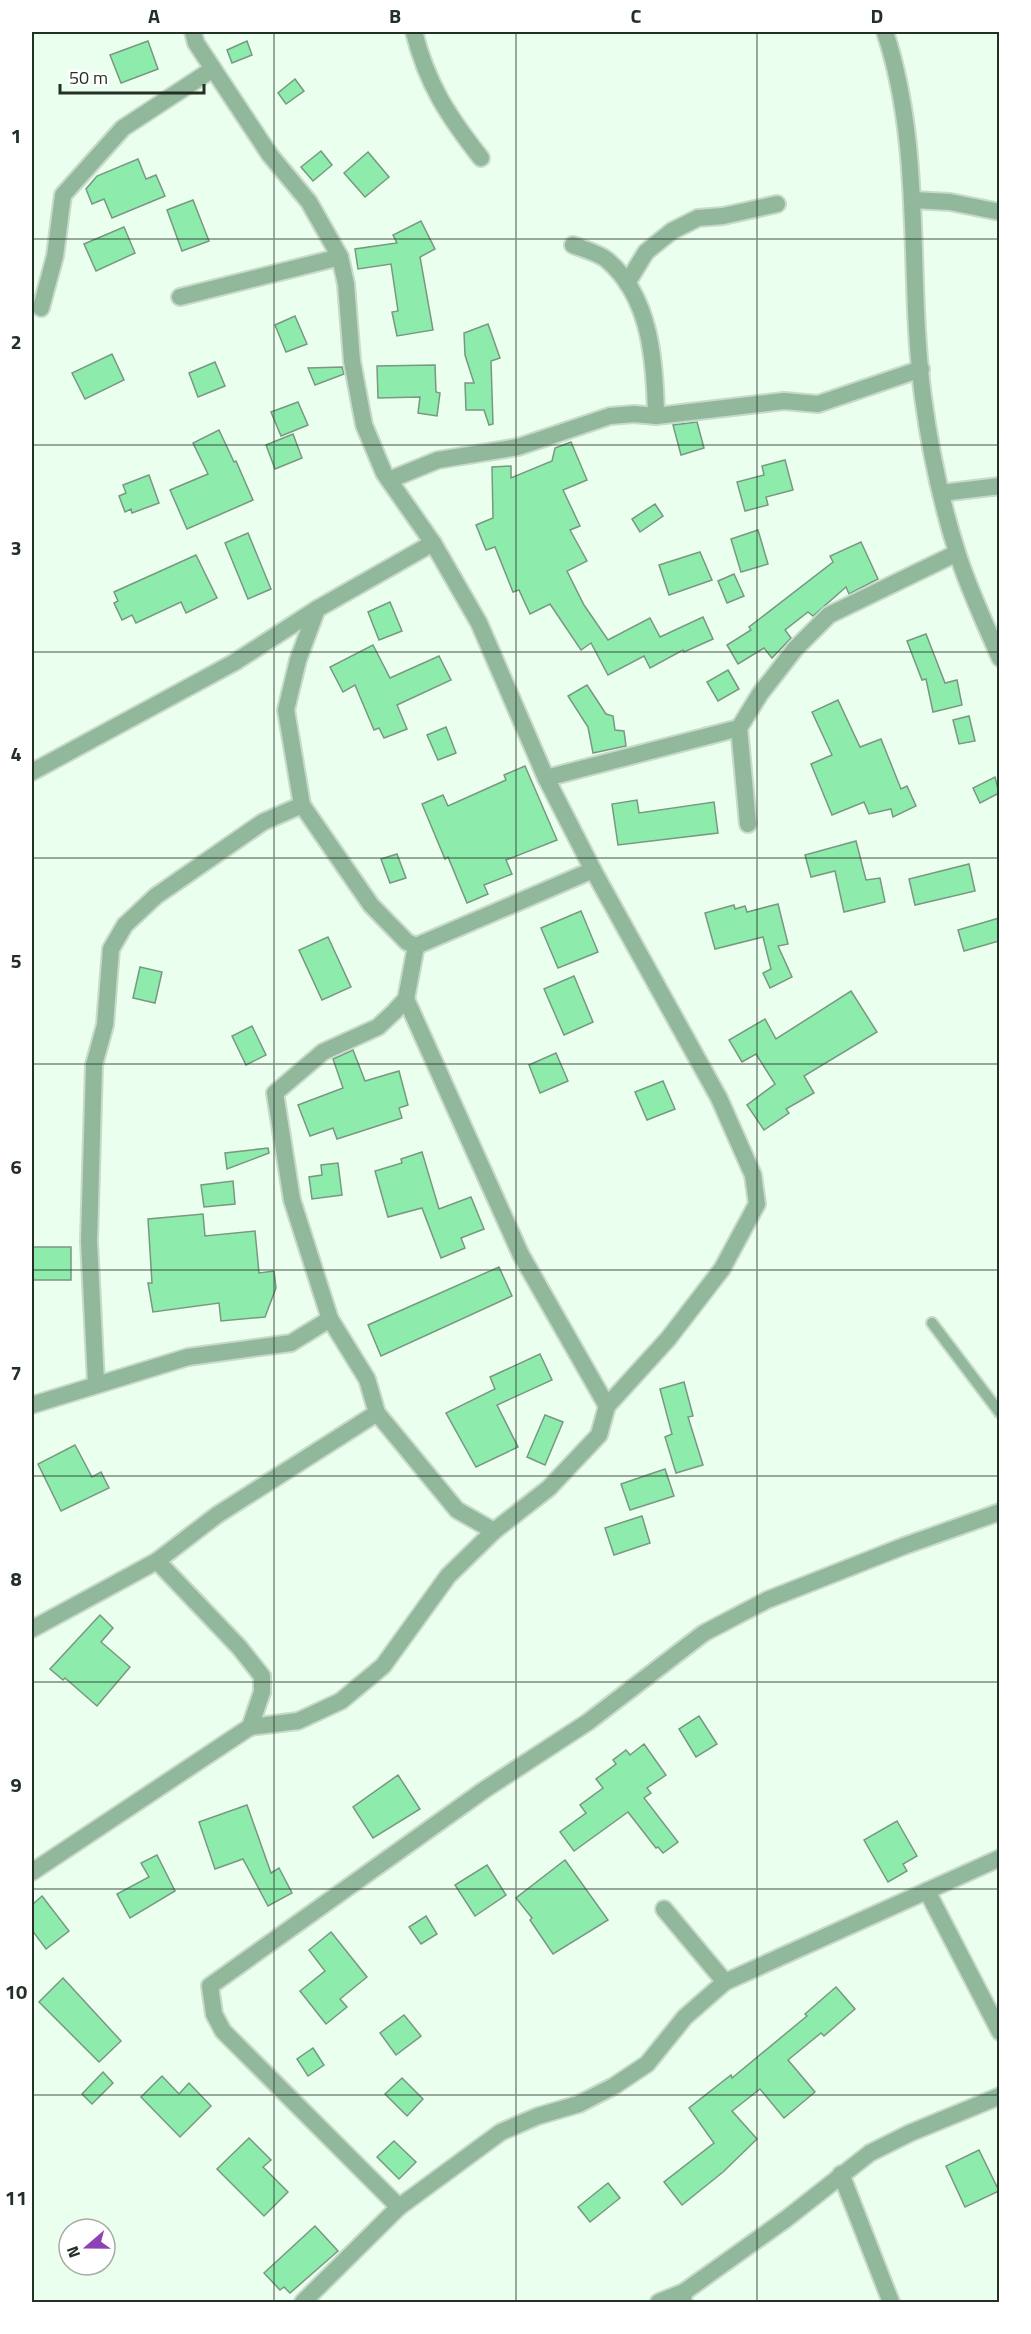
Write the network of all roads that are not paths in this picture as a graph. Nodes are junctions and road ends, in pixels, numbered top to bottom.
1 (193, 32) edge
2 (414, 32) edge
3 (885, 32) edge
4 (213, 69) junction
5 (481, 158) dead end
6 (913, 200) junction
7 (777, 204) dead end
8 (999, 212) edge
9 (573, 245) dead end
10 (340, 257) junction
11 (627, 283) junction
12 (180, 297) dead end
13 (41, 308) dead end
14 (921, 369) junction
15 (656, 416) junction
16 (389, 480) junction
17 (999, 486) edge
18 (941, 493) junction
19 (433, 543) junction
20 (957, 553) junction
21 (317, 609) junction
22 (999, 658) edge
23 (739, 728) junction
24 (32, 772) edge
25 (546, 778) junction
26 (302, 805) junction
27 (747, 824) dead end
28 (593, 870) junction
29 (416, 946) junction
30 (406, 999) junction
31 (330, 1319) junction
32 (932, 1323) dead end
33 (96, 1383) junction
34 (32, 1405) edge
35 (607, 1406) junction
36 (376, 1413) junction
37 (999, 1413) edge
38 (999, 1512) edge
39 (494, 1531) junction
40 (157, 1561) junction
41 (32, 1629) edge
42 (250, 1727) junction
43 (999, 1858) edge
44 (32, 1872) edge
45 (927, 1891) junction
46 (664, 1909) dead end
47 (725, 1982) junction
48 (999, 2032) edge
49 (999, 2096) edge
50 (841, 2174) junction
51 (399, 2206) junction
52 (683, 2297) edge
53 (303, 2302) edge
54 (659, 2302) edge
55 (891, 2302) edge

1 - 4 street
2 - 5 street
3 - 6 street
4 - 10 street
4 - 13 street
6 - 8 street
6 - 14 street
7 - 11 street
9 - 11 street
10 - 12 street
10 - 16 street
11 - 15 street
14 - 15 street
14 - 18 street
15 - 16 street
16 - 19 street
17 - 18 street
18 - 20 street
19 - 21 street
19 - 25 street
20 - 22 street
20 - 23 street
21 - 24 street
21 - 26 street
23 - 25 street
23 - 27 street
25 - 28 street
26 - 29 street
26 - 33 street
28 - 29 street
28 - 35 street
29 - 30 street
30 - 31 street
30 - 35 street
31 - 33 street
31 - 36 street
32 - 37 lane
33 - 34 street
35 - 39 street
36 - 39 street
36 - 40 street
38 - 51 street
39 - 42 street
40 - 41 street
40 - 42 street
42 - 44 street
43 - 45 street
45 - 47 street
45 - 48 street
46 - 47 street
47 - 51 street
49 - 50 street
50 - 52 street
50 - 55 street
51 - 53 street
52 - 54 street

